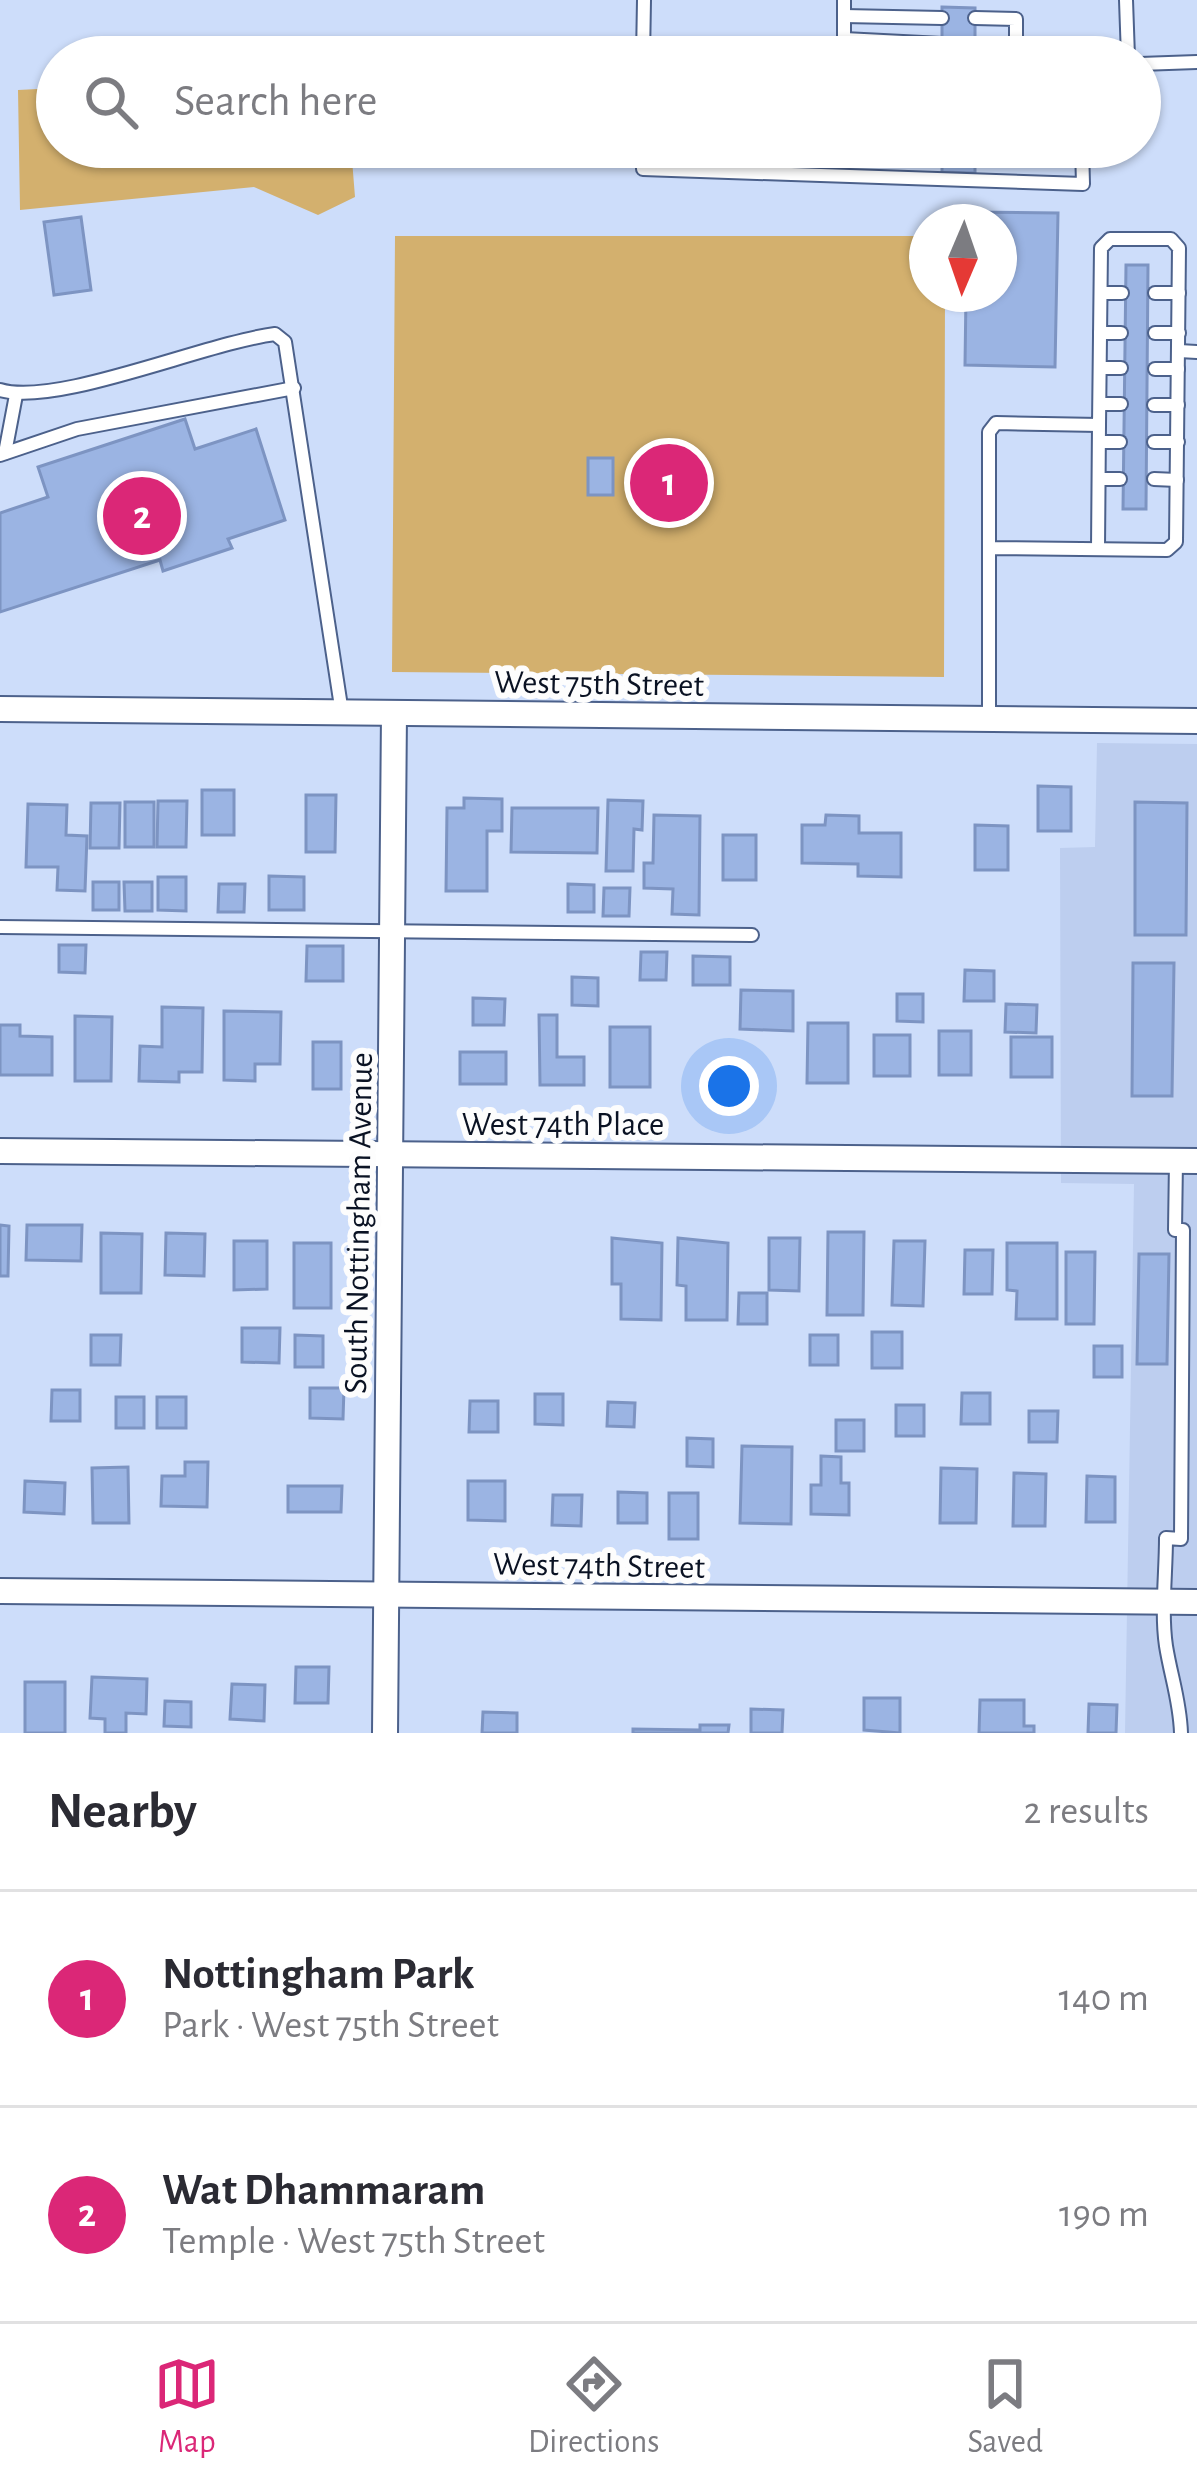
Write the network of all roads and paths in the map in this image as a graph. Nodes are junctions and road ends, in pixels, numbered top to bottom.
1 (644, 0) edge
2 (844, 0) edge
3 (1126, 0) edge
4 (844, 16) junction
5 (942, 18) dead end
6 (975, 18) dead end
7 (644, 36) edge
8 (844, 36) edge
9 (1016, 36) edge
10 (1127, 36) edge
11 (1197, 62) edge
12 (1161, 63) edge
13 (643, 168) edge
14 (843, 168) edge
15 (1016, 168) edge
16 (1083, 168) edge
17 (843, 176) junction
18 (1016, 182) junction
19 (1101, 293) junction
20 (1122, 293) dead end
21 (1155, 293) dead end
22 (1179, 293) junction
23 (1197, 314) edge
24 (1178, 315) junction
25 (1100, 333) junction
26 (1121, 333) dead end
27 (1155, 333) dead end
28 (1179, 333) junction
29 (1179, 351) junction
30 (1197, 352) edge
31 (1100, 368) junction
32 (1121, 368) dead end
33 (1156, 369) dead end
34 (1178, 369) junction
35 (294, 388) junction
36 (0, 390) edge
37 (16, 394) junction
38 (1100, 404) junction
39 (1121, 404) dead end
40 (1154, 405) dead end
41 (1178, 405) junction
42 (1099, 425) junction
43 (1099, 442) junction
44 (1120, 442) dead end
45 (1154, 442) dead end
46 (1178, 442) junction
47 (2, 454) edge
48 (1099, 479) junction
49 (1120, 479) dead end
50 (1154, 479) dead end
51 (1177, 480) junction
52 (988, 548) junction
53 (1098, 549) junction
54 (0, 710) edge
55 (342, 713) junction
56 (394, 713) junction
57 (989, 719) junction
58 (1197, 721) edge
59 (0, 927) edge
60 (392, 931) junction
61 (752, 935) dead end
62 (0, 1151) edge
63 (390, 1155) junction
64 (1186, 1161) edge
65 (0, 1591) edge
66 (386, 1594) junction
67 (1165, 1602) junction
68 (1197, 1602) edge
69 (386, 1733) edge
70 (1180, 1733) edge

1 - 7 lane
2 - 4 lane
3 - 10 lane
4 - 5 lane
4 - 8 lane
6 - 9 lane
11 - 12 lane
13 - 17 lane
14 - 17 lane
15 - 18 lane
16 - 18 lane
17 - 18 lane
19 - 20 lane
19 - 22 lane
19 - 25 lane
21 - 22 lane
22 - 24 lane
23 - 24 lane
24 - 28 lane
25 - 26 lane
25 - 31 lane
27 - 28 lane
28 - 29 lane
29 - 30 lane
29 - 34 lane
31 - 32 lane
31 - 38 lane
33 - 34 lane
34 - 41 lane
35 - 37 lane
35 - 47 lane
35 - 55 lane
36 - 37 lane
37 - 47 lane
38 - 39 lane
38 - 42 lane
40 - 41 lane
41 - 46 lane
42 - 43 lane
42 - 52 lane
43 - 44 lane
43 - 48 lane
45 - 46 lane
46 - 51 lane
48 - 49 lane
48 - 53 lane
50 - 51 lane
51 - 53 lane
52 - 53 lane
52 - 57 lane
54 - 55 street, West 75th Street
55 - 56 street, West 75th Street
56 - 57 street, West 75th Street
56 - 60 street, South Nottingham Avenue
57 - 58 street, West 75th Street
59 - 60 lane
60 - 61 lane
60 - 63 street, South Nottingham Avenue
62 - 63 street, West 74th Place
63 - 64 street, West 74th Place
63 - 66 street, South Nottingham Avenue
64 - 67 lane
65 - 66 street, West 74th Street
66 - 67 street, West 74th Street
66 - 69 street, South Nottingham Avenue
67 - 68 street, West 74th Street
67 - 70 lane

